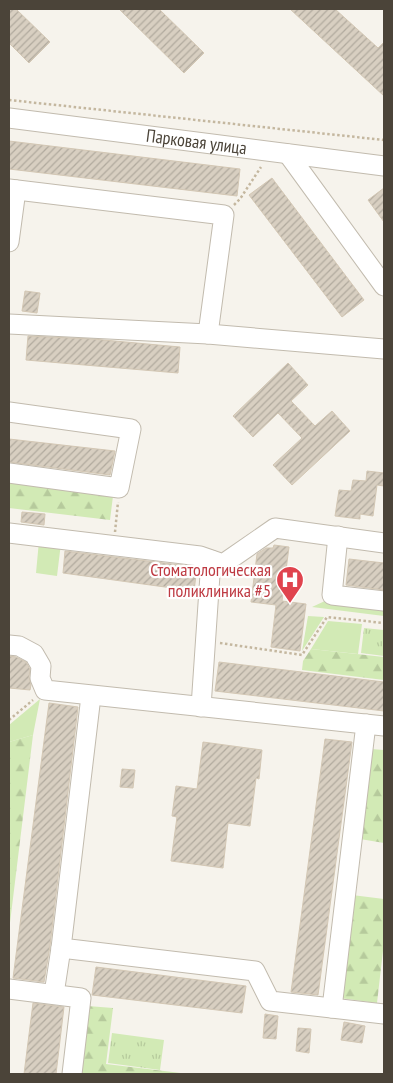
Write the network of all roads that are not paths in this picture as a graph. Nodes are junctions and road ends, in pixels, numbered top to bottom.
1 (9, 118) edge
2 (279, 153) junction
3 (384, 166) edge
4 (13, 189) edge
5 (9, 242) edge
6 (384, 286) edge
7 (9, 324) edge
8 (208, 334) junction
9 (384, 349) edge
10 (9, 412) edge
11 (9, 473) edge
12 (9, 534) edge
13 (338, 536) junction
14 (384, 543) edge
15 (211, 560) junction
16 (384, 601) edge
17 (9, 645) edge
18 (92, 696) junction
19 (201, 707) junction
20 (375, 725) edge
21 (61, 948) junction
22 (9, 989) edge
23 (54, 994) junction
24 (332, 1008) junction
25 (384, 1014) edge
26 (72, 1074) edge

1 - 2 street, Парковая улица
2 - 3 street, Парковая улица
2 - 6 street
4 - 5 street
4 - 8 street
7 - 8 street
8 - 9 street
10 - 11 street
12 - 15 street
13 - 14 street
13 - 15 street
13 - 16 street
15 - 19 street
17 - 18 street
18 - 19 street
18 - 21 street
19 - 20 street
20 - 24 street
21 - 23 street
21 - 24 street
22 - 23 street
23 - 26 street
24 - 25 street

